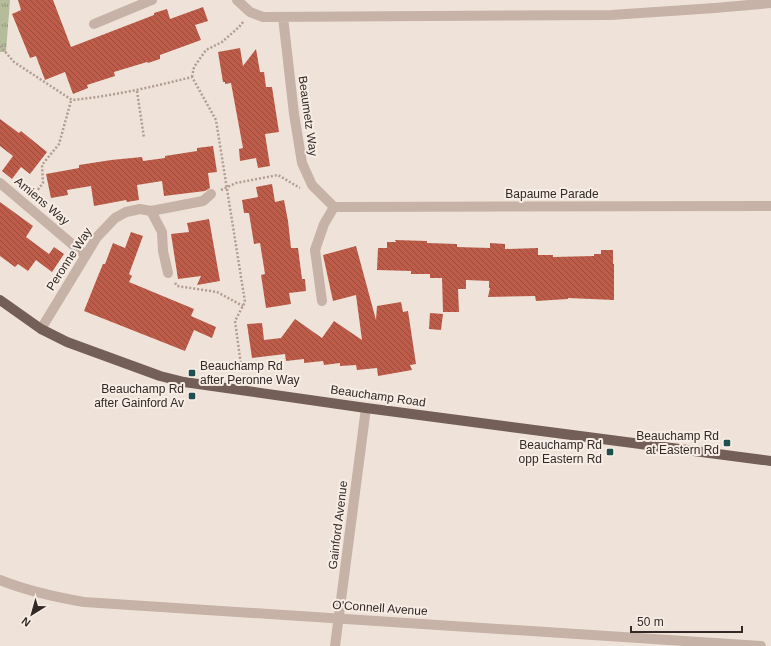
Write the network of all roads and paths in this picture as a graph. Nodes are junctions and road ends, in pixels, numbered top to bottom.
1 (152, 0) edge
2 (237, 0) edge
3 (771, 3) edge
4 (250, 12) junction
5 (283, 17) junction
6 (94, 24) dead end
7 (0, 46) edge
8 (192, 77) junction
9 (137, 91) junction
10 (72, 100) junction
11 (144, 138) dead end
12 (0, 183) edge
13 (227, 187) junction
14 (319, 192) junction
15 (211, 194) joint
16 (26, 205) junction
17 (771, 206) edge
18 (334, 207) junction
19 (151, 211) junction
20 (85, 255) junction
21 (168, 272) joint
22 (0, 300) edge
23 (322, 301) dead end
24 (243, 306) junction
25 (41, 329) junction
26 (242, 372) dead end
27 (366, 408) junction
28 (771, 461) edge
29 (0, 580) edge
30 (339, 618) junction
31 (335, 646) edge
32 (761, 646) edge

1 - 6 street
2 - 4 street
3 - 5 street
4 - 5 street
4 - 8 path
5 - 14 street, Beaumetz Way
7 - 10 path
8 - 9 path
8 - 13 path
9 - 10 path
9 - 11 path
10 - 16 path
12 - 16 street, Amiens Way
13 - 14 path
13 - 15 path
13 - 24 path
14 - 18 street, Beaumetz Way
15 - 19 street, Peronne Way
16 - 20 street, Amiens Way
17 - 18 street, Bapaume Parade
18 - 23 street
19 - 20 street, Peronne Way
19 - 21 street
20 - 25 street, Peronne Way
21 - 24 path
22 - 25 main road, Beauchamp Road
24 - 26 path
25 - 27 main road, Beauchamp Road
27 - 28 main road, Beauchamp Road
27 - 30 street, Gainford Avenue
29 - 30 street, O'Connell Avenue
30 - 31 street, Gainford Avenue
30 - 32 street, O'Connell Avenue

